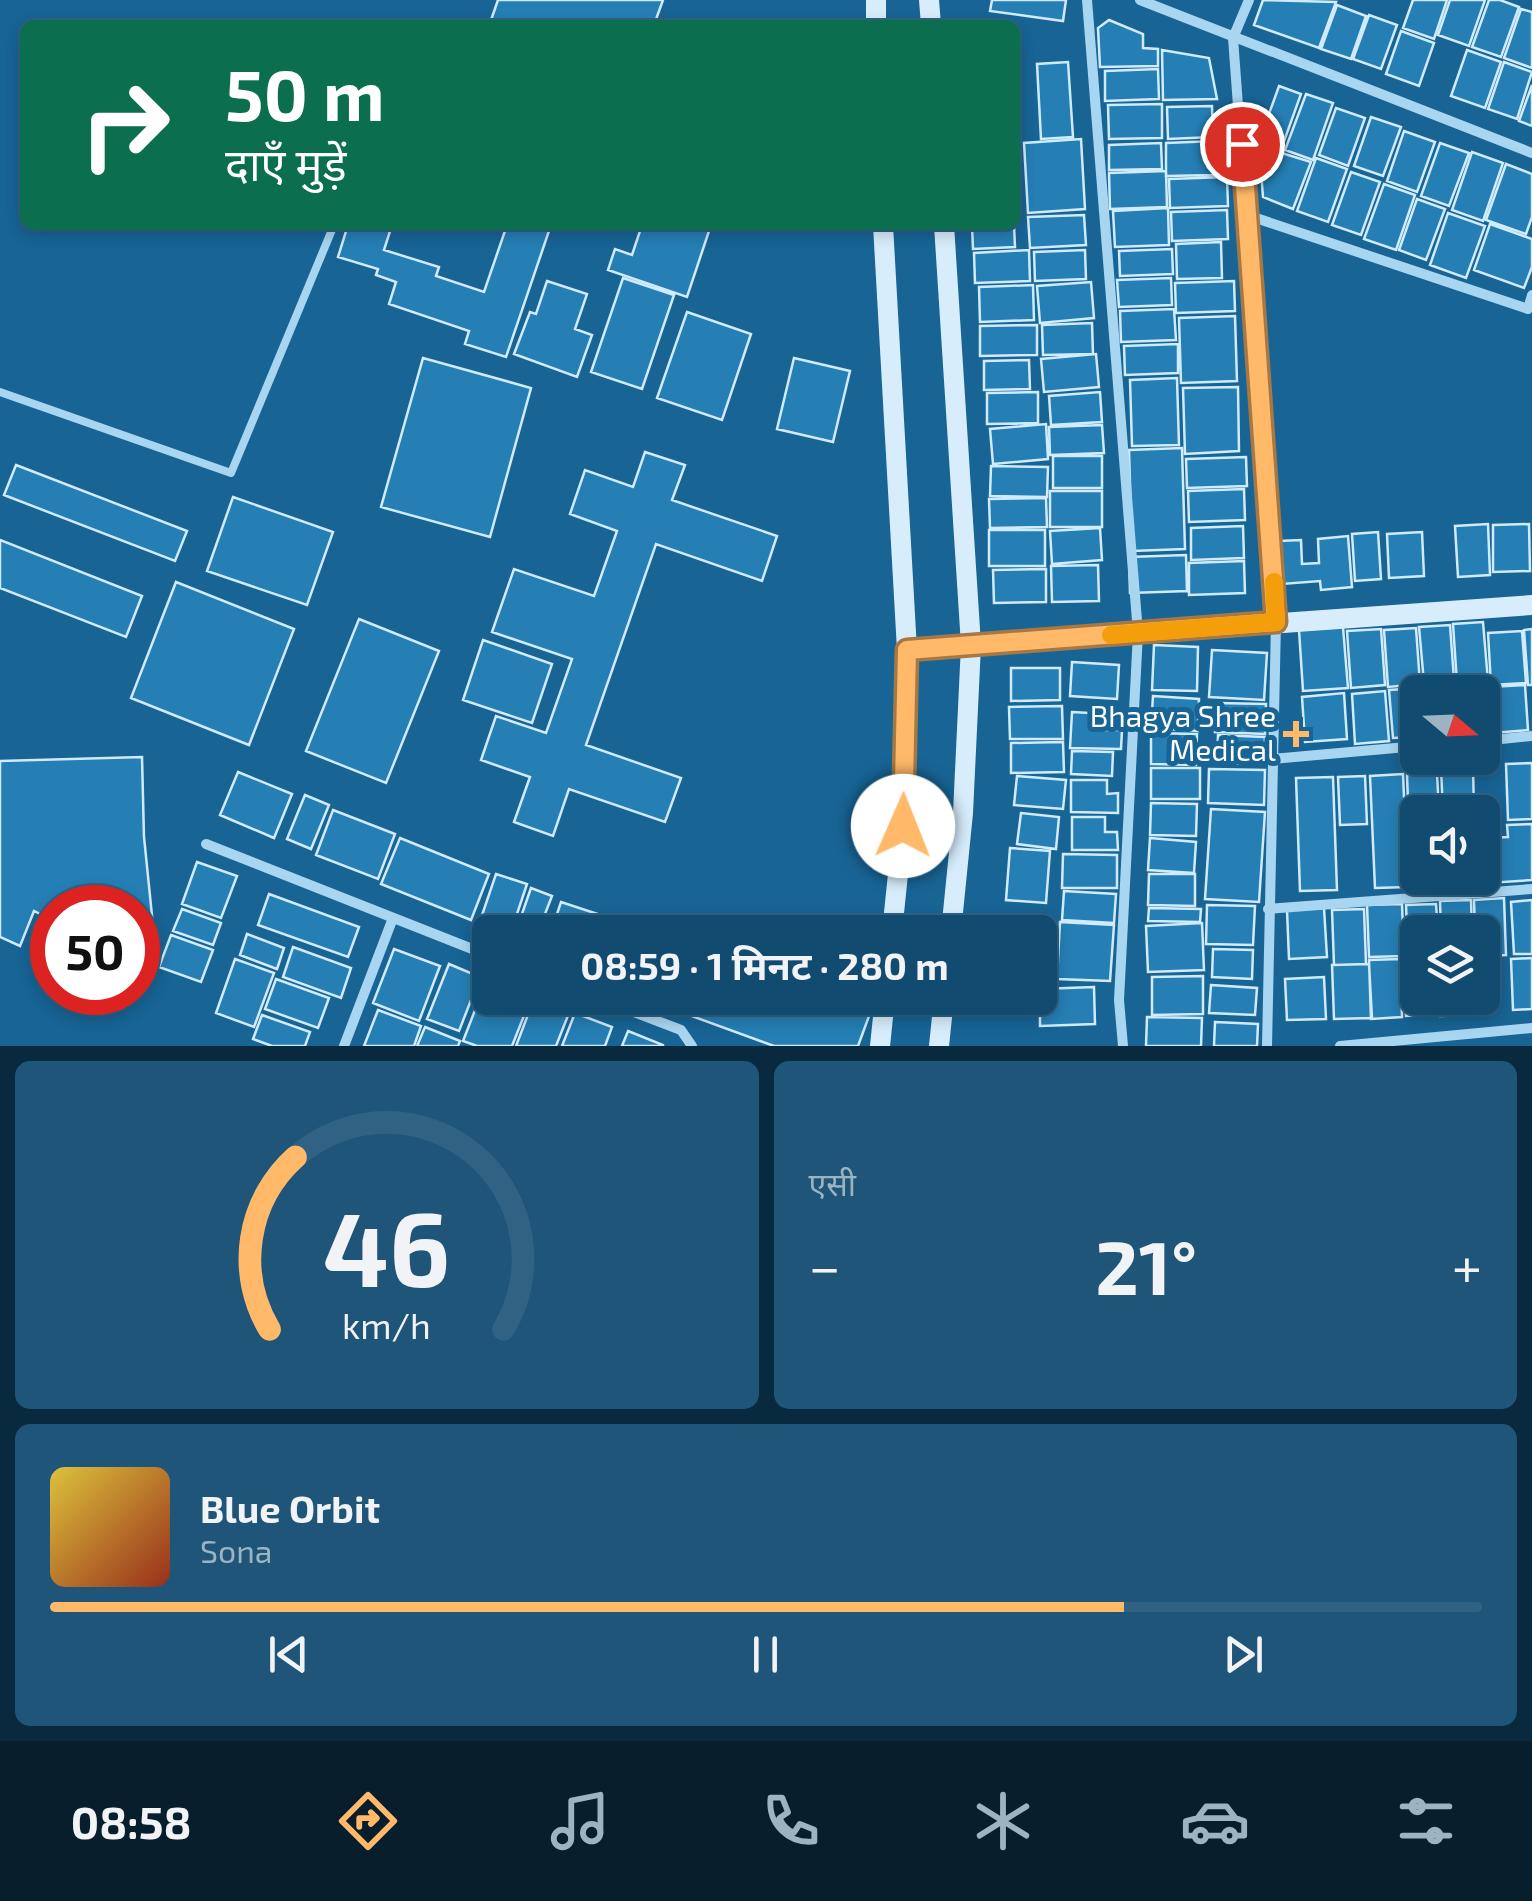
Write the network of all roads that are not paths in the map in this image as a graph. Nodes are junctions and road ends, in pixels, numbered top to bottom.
1 (1087, 0) edge
2 (1140, 0) edge
3 (1249, 0) edge
4 (1233, 38) junction
5 (1532, 153) edge
6 (1248, 215) junction
7 (332, 230) edge
8 (883, 230) edge
9 (944, 230) edge
10 (1532, 294) edge
11 (0, 392) edge
12 (1532, 605) edge
13 (1276, 622) junction
14 (1138, 633) junction
15 (971, 645) junction
16 (907, 650) junction
17 (1532, 736) edge
18 (1500, 739) edge
19 (1400, 747) edge
20 (1272, 758) junction
21 (206, 844) dead end
22 (1532, 888) edge
23 (1268, 908) junction
24 (894, 915) edge
25 (952, 915) edge
26 (393, 918) junction
27 (472, 949) edge
28 (642, 1015) edge
29 (883, 1015) edge
30 (942, 1015) edge
31 (1532, 1028) edge
32 (344, 1046) edge
33 (692, 1046) edge
34 (880, 1046) edge
35 (939, 1046) edge
36 (1123, 1046) edge
37 (1266, 1046) edge
38 (1340, 1046) edge

1 - 14 street
2 - 4 street
3 - 4 street
4 - 5 street
4 - 6 street
6 - 10 street
6 - 13 street
7 - 11 lane
8 - 16 main road
9 - 15 main road
12 - 13 main road
13 - 14 main road
13 - 20 street
14 - 15 main road
14 - 36 street
15 - 16 main road
15 - 25 main road
16 - 24 main road
17 - 18 street
19 - 20 street
20 - 23 street
21 - 26 street
22 - 23 street
23 - 37 street
26 - 27 street
26 - 32 street
28 - 33 street
29 - 34 main road
30 - 35 main road
31 - 38 street

